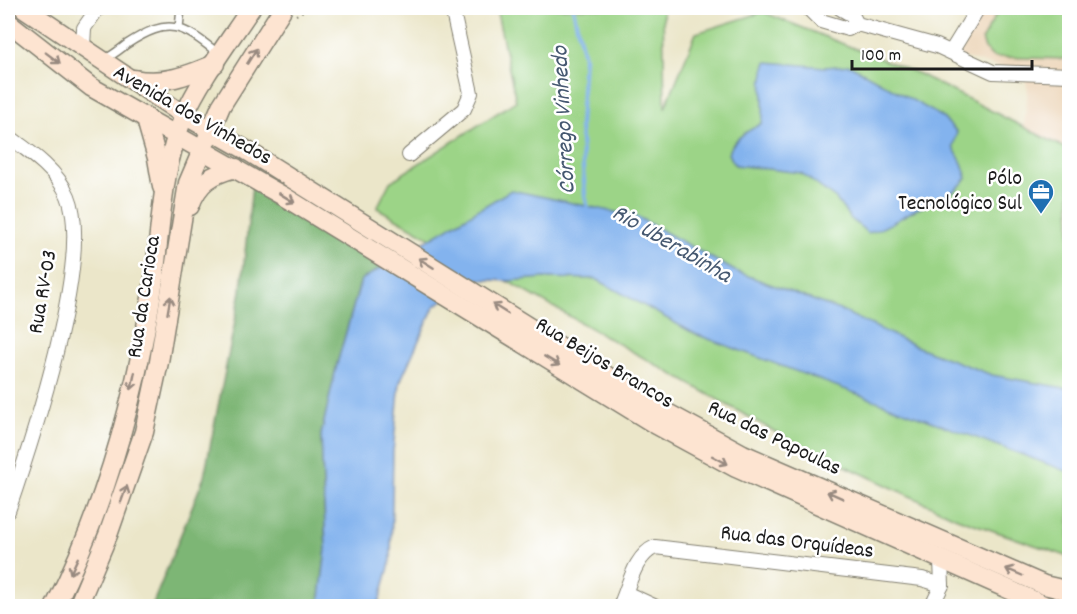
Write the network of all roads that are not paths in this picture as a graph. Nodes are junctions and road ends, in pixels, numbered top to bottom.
1 (24, 8) edge
2 (98, 8) edge
3 (181, 8) edge
4 (251, 8) edge
5 (284, 8) edge
6 (452, 8) edge
7 (808, 8) edge
8 (840, 8) edge
9 (978, 8) edge
10 (8, 22) edge
11 (857, 24) junction
12 (179, 28) junction
13 (83, 46) junction
14 (951, 52) junction
15 (102, 60) junction
16 (218, 60) junction
17 (1070, 75) edge
18 (129, 78) junction
19 (221, 106) junction
20 (145, 116) junction
21 (184, 116) junction
22 (211, 130) junction
23 (8, 136) edge
24 (178, 137) junction
25 (201, 150) junction
26 (246, 150) junction
27 (409, 155) dead end
28 (236, 168) junction
29 (163, 198) junction
30 (179, 236) junction
31 (471, 301) junction
32 (8, 511) edge
33 (941, 560) junction
34 (942, 585) junction
35 (1070, 591) edge
36 (627, 593) junction
37 (55, 606) edge
38 (78, 606) edge
39 (620, 606) edge
40 (654, 606) edge
41 (932, 606) edge
42 (1046, 606) edge

1 - 13 main road, Avenida dos Vinhedos
2 - 13 street
3 - 12 lane
4 - 16 main road, Rua da Carioca
19 -> 5 main road, Rua da Carioca
6 - 27 street
7 - 11 street
8 - 11 street
9 - 14 street
10 -> 20 main road, Avenida dos Vinhedos
11 - 14 street
12 - 15 lane
12 - 16 lane
13 - 15 main road, Avenida dos Vinhedos
14 - 17 street
15 - 18 main road, Avenida dos Vinhedos
16 - 18 main road
16 - 21 main road, Rua da Carioca
18 - 21 main road, Avenida dos Vinhedos
19 - 22 main road, Rua da Carioca
19 - 26 main road
20 - 24 main road, Avenida dos Vinhedos
20 - 29 main road
21 - 22 main road, Avenida dos Vinhedos
21 - 24 main road, Rua da Carioca
22 - 25 main road, Rua da Carioca
22 - 26 main road, Avenida dos Vinhedos
23 - 32 street, Rua RV-03
24 - 25 main road, Avenida dos Vinhedos
24 - 29 main road, Rua da Carioca
25 - 28 main road, Avenida dos Vinhedos
25 - 30 main road, Rua da Carioca
31 -> 26 main road, Avenida dos Vinhedos
28 - 30 main road
28 -> 31 main road, Avenida dos Vinhedos
29 -> 37 main road, Rua da Carioca
38 -> 30 main road, Rua da Carioca
31 -> 33 main road, Rua Beijos Brancos
35 -> 31 main road, Rua das Papoulas
33 - 34 street
33 - 42 main road, Rua Beijos Brancos
34 - 36 street, Rua das Orquídeas
34 - 41 street
36 - 39 street
36 - 40 street

